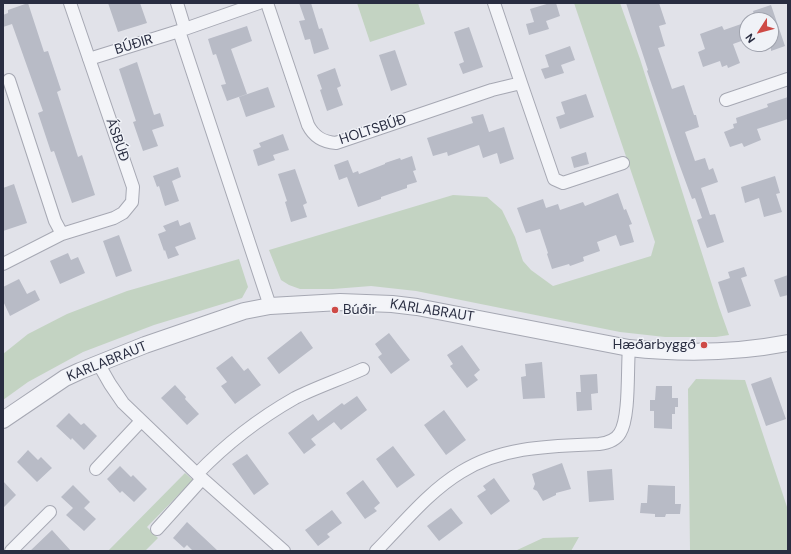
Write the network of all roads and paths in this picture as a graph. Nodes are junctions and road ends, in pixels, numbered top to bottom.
1 (70, 3) edge
2 (177, 3) edge
3 (260, 3) edge
4 (267, 3) edge
5 (494, 3) edge
6 (182, 30) junction
7 (89, 59) junction
8 (788, 79) edge
9 (9, 80) dead end
10 (521, 83) junction
11 (726, 100) dead end
12 (624, 163) dead end
13 (62, 234) junction
14 (3, 264) edge
15 (270, 306) junction
16 (788, 343) edge
17 (629, 348) junction
18 (98, 363) junction
19 (363, 369) dead end
20 (3, 420) edge
21 (141, 421) junction
22 (96, 469) dead end
23 (199, 477) junction
24 (50, 512) dead end
25 (157, 529) dead end
26 (11, 551) edge
27 (284, 551) edge
28 (376, 551) edge

1 - 7 street, ÁSBÚÐ
2 - 6 street
3 - 6 street, BÚÐIR
4 - 10 street, HOLTSBÚÐ
5 - 10 street
6 - 7 street, BÚÐIR
6 - 15 street
7 - 13 street, ÁSBÚÐ
8 - 11 street
9 - 13 street
10 - 12 street
13 - 14 street, ÁSBÚÐ
15 - 17 street, KARLABRAUT
15 - 18 street, KARLABRAUT
16 - 17 street, KARLABRAUT
17 - 28 street
18 - 20 street, KARLABRAUT
18 - 21 street
19 - 23 street
21 - 22 street
21 - 23 street
23 - 25 street
23 - 27 street
24 - 26 street

